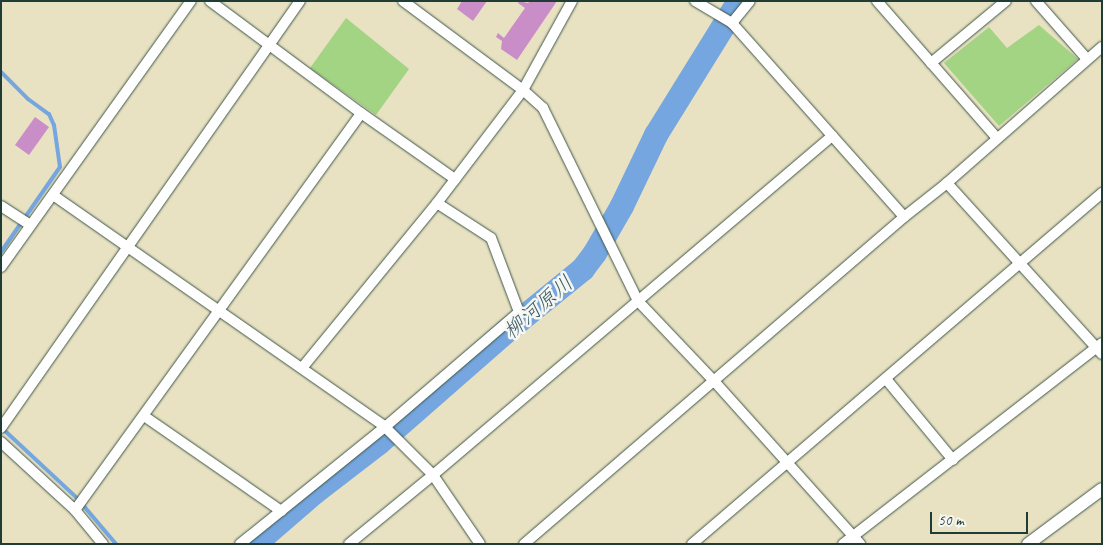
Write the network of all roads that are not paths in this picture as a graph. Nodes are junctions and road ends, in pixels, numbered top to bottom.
1 (191, 1) edge
2 (210, 1) edge
3 (300, 1) edge
4 (572, 1) edge
5 (695, 1) edge
6 (750, 1) edge
7 (877, 1) edge
8 (1006, 1) edge
9 (1036, 1) edge
10 (407, 2) edge
11 (732, 23) junction
12 (270, 45) junction
13 (1102, 48) edge
14 (1087, 60) junction
15 (931, 63) junction
16 (523, 90) junction
17 (361, 113) junction
18 (832, 136) junction
19 (996, 138) junction
20 (455, 179) junction
21 (947, 183) junction
22 (1102, 193) edge
23 (53, 195) junction
24 (437, 203) junction
25 (1, 206) edge
26 (904, 217) junction
27 (30, 225) junction
28 (128, 248) junction
29 (1020, 263) junction
30 (1, 267) edge
31 (638, 301) junction
32 (219, 310) junction
33 (1100, 348) edge
34 (302, 368) junction
35 (886, 379) junction
36 (714, 381) junction
37 (144, 416) junction
38 (3, 425) edge
39 (385, 427) junction
40 (1, 442) edge
41 (953, 460) junction
42 (786, 463) junction
43 (434, 476) junction
44 (1102, 489) edge
45 (75, 510) junction
46 (280, 511) junction
47 (857, 540) edge
48 (103, 544) edge
49 (240, 544) edge
50 (349, 544) edge
51 (480, 544) edge
52 (524, 544) edge
53 (692, 544) edge
54 (843, 544) edge
55 (1028, 544) edge

1 - 23 street
2 - 12 street
3 - 12 street
4 - 16 street
5 - 11 street
6 - 11 street
7 - 15 street
8 - 15 street
9 - 14 street
10 - 16 street
11 - 18 street
12 - 17 street
12 - 28 street
13 - 14 street
14 - 19 street
15 - 19 street
16 - 20 street
16 - 31 street
17 - 20 street
17 - 32 street
18 - 26 street
18 - 31 street
19 - 21 street
20 - 24 street
21 - 26 street
21 - 29 street
22 - 29 street
23 - 27 street
23 - 28 street
24 - 34 street
24 - 39 street
25 - 27 street
26 - 36 street
27 - 30 street
28 - 32 street
28 - 38 street
29 - 33 street
29 - 35 street
31 - 36 street
31 - 43 street
32 - 34 street
32 - 37 street
33 - 41 street
34 - 39 street
35 - 41 street
35 - 42 street
36 - 42 street
36 - 52 street
37 - 45 street
37 - 46 street
39 - 43 street
39 - 46 street
40 - 45 street
41 - 47 street
42 - 47 street
42 - 53 street
43 - 50 street
43 - 51 street
44 - 55 street
45 - 48 street
46 - 49 street
47 - 54 street

